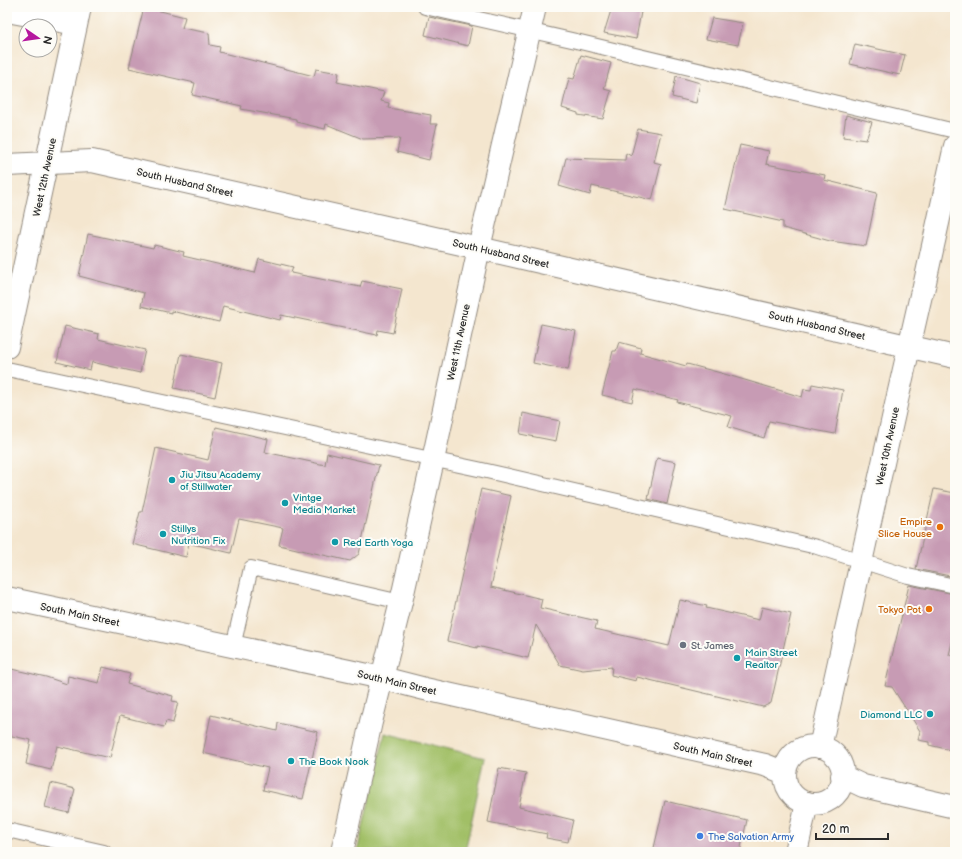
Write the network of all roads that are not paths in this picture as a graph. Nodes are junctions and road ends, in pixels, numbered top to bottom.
1 (425, 7) edge
2 (535, 7) edge
3 (7, 11) edge
4 (78, 16) edge
5 (530, 30) junction
6 (955, 131) edge
7 (955, 146) edge
8 (47, 163) junction
9 (7, 165) edge
10 (479, 248) junction
11 (7, 347) edge
12 (910, 347) junction
13 (955, 357) edge
14 (7, 368) edge
15 (433, 460) junction
16 (862, 561) junction
17 (955, 586) edge
18 (7, 598) edge
19 (401, 602) junction
20 (233, 647) junction
21 (382, 678) junction
22 (820, 747) junction
23 (785, 773) junction
24 (842, 776) junction
25 (807, 803) junction
26 (955, 807) edge
27 (7, 830) edge
28 (104, 852) edge
29 (342, 852) edge
30 (796, 852) edge

1 - 5 lane
2 - 5 street, West 11th Avenue
3 - 4 street
4 - 8 street, West 12th Avenue
5 - 6 lane
5 - 10 street, West 11th Avenue
7 - 12 street, West 10th Avenue
8 - 9 street, South Husband Street
8 - 10 street, South Husband Street
8 - 11 street, West 12th Avenue
10 - 12 street, South Husband Street
10 - 15 street, West 11th Avenue
12 - 13 street, South Husband Street
12 - 16 street, West 10th Avenue
14 - 15 lane
15 - 16 lane
15 - 19 street, West 11th Avenue
16 - 17 lane
16 - 22 street, West 10th Avenue
18 - 20 street, South Main Street
19 - 20 lane
19 - 21 street, West 11th Avenue
20 - 21 street, South Main Street
21 - 23 street, South Main Street
21 - 29 street, West 11th Avenue
22 - 23 street
22 - 24 street
23 - 25 street
24 - 25 street
24 - 26 street
25 - 30 street
27 - 28 lane

